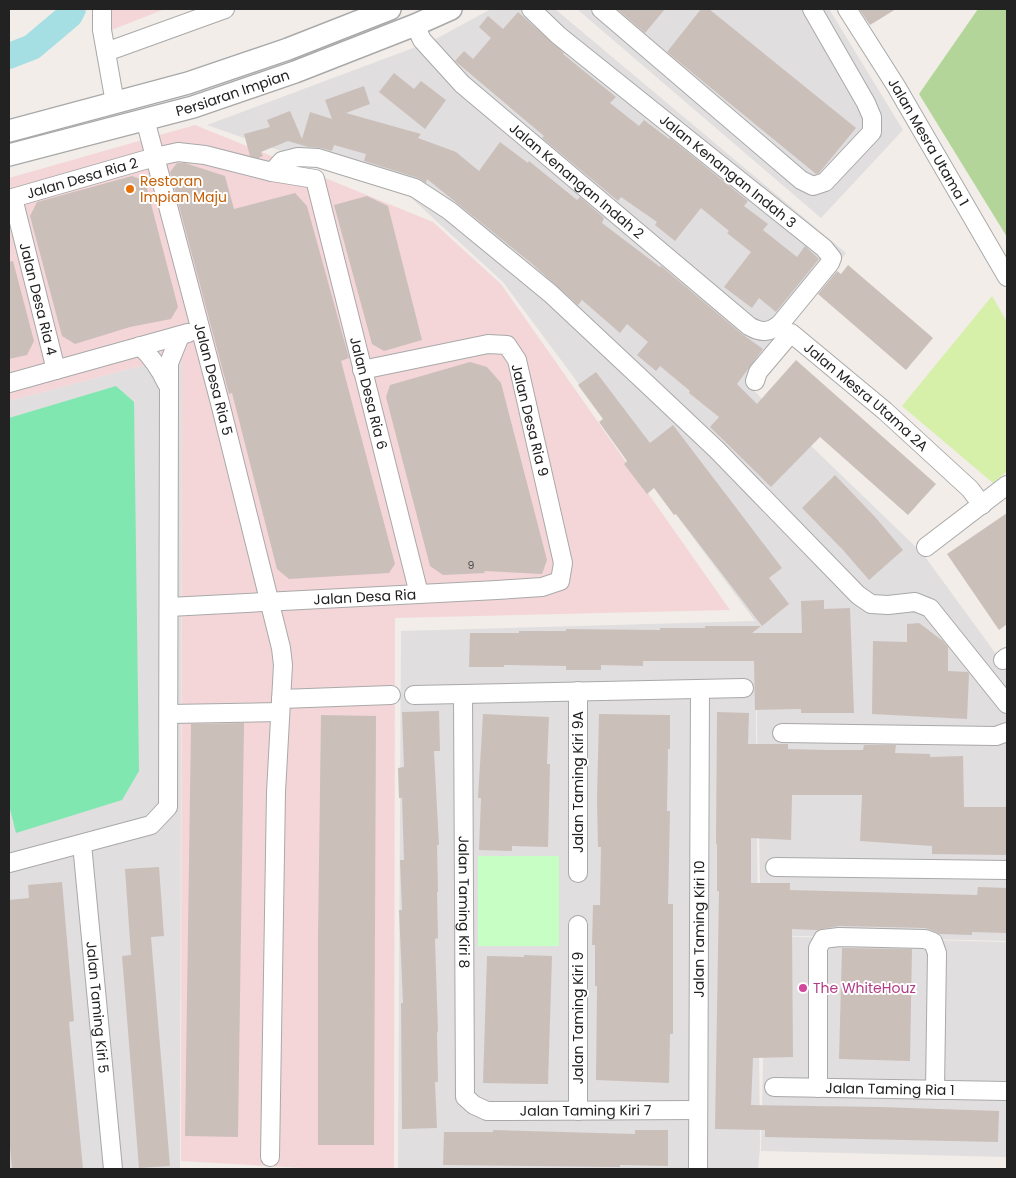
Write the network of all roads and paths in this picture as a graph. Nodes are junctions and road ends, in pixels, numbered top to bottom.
1 (102, 9) edge
2 (225, 9) edge
3 (390, 9) edge
4 (451, 9) edge
5 (531, 9) edge
6 (601, 9) edge
7 (812, 9) edge
8 (847, 9) edge
9 (415, 26) junction
10 (106, 52) junction
11 (188, 83) junction
12 (115, 103) junction
13 (92, 109) junction
14 (145, 119) junction
15 (9, 131) edge
16 (9, 154) edge
17 (155, 157) junction
18 (272, 172) junction
19 (318, 194) joint
20 (11, 199) edge
21 (1007, 277) edge
22 (749, 326) joint
23 (201, 330) junction
24 (180, 336) junction
25 (140, 346) junction
26 (56, 370) junction
27 (362, 370) junction
28 (9, 382) edge
29 (756, 382) dead end
30 (169, 389) junction
31 (1007, 485) edge
32 (982, 505) junction
33 (926, 547) dead end
34 (560, 581) joint
35 (419, 594) junction
36 (270, 602) junction
37 (169, 607) junction
38 (700, 688) junction
39 (744, 688) dead end
40 (578, 691) junction
41 (463, 694) junction
42 (391, 695) dead end
43 (414, 695) dead end
44 (1007, 704) edge
45 (281, 705) junction
46 (168, 714) junction
47 (1007, 732) edge
48 (782, 733) dead end
49 (82, 844) junction
50 (9, 863) edge
51 (775, 867) dead end
52 (1007, 870) edge
53 (578, 873) dead end
54 (578, 925) dead end
55 (774, 1087) dead end
56 (818, 1088) junction
57 (935, 1090) junction
58 (1007, 1091) edge
59 (474, 1106) joint
60 (698, 1110) junction
61 (578, 1111) junction
62 (270, 1157) dead end
63 (110, 1169) edge
64 (698, 1169) edge

1 - 10 street
2 - 10 street
3 - 11 street, Persiaran Impian
4 - 9 street, Persiaran Impian
5 - 22 street, Jalan Kenangan Indah 3
6 - 7 street
8 - 21 street, Jalan Mesra Utama 1
9 - 14 street, Persiaran Impian
9 - 22 street, Jalan Kenangan Indah 2
10 - 12 street
11 - 12 street, Persiaran Impian
11 - 14 street
12 - 13 street, Persiaran Impian
13 - 14 street
13 - 15 street, Persiaran Impian
14 - 16 street, Persiaran Impian
14 - 17 street, Jalan Desa Ria 5
17 - 18 street, Jalan Desa Ria 2
17 - 20 street, Jalan Desa Ria 2
17 - 23 street, Jalan Desa Ria 5
18 - 19 street, Jalan Desa Ria 2
18 - 44 street
19 - 27 street, Jalan Desa Ria 6
20 - 26 street, Jalan Desa Ria 4
23 - 24 street
23 - 36 street, Jalan Desa Ria 5
24 - 25 street
24 - 30 street
25 - 26 street
25 - 30 street
26 - 28 street
27 - 34 street, Jalan Desa Ria 9
27 - 35 street, Jalan Desa Ria 6
29 - 32 street, Jalan Mesra Utama 2A
30 - 37 street
31 - 32 street
32 - 33 street
34 - 35 street, Jalan Desa Ria
35 - 36 street, Jalan Desa Ria
36 - 37 street, Jalan Desa Ria
36 - 45 street, Jalan Desa Ria 5
37 - 46 street
38 - 39 street
38 - 40 street
38 - 60 street, Jalan Taming Kiri 10
40 - 41 street
40 - 53 street, Jalan Taming Kiri 9A
41 - 43 street
41 - 59 street, Jalan Taming Kiri 8
42 - 45 street
45 - 46 street
45 - 62 street, Jalan Desa Ria 5
46 - 49 street
47 - 48 street
49 - 50 street
49 - 63 street, Jalan Taming Kiri 5
51 - 52 street
54 - 61 street, Jalan Taming Kiri 9
55 - 56 street, Jalan Taming Ria 1
56 - 57 street, Jalan Taming Ria 1
56 - 57 street
57 - 58 street, Jalan Taming Ria 1
59 - 61 street, Jalan Taming Kiri 7
60 - 61 street, Jalan Taming Kiri 7
60 - 64 street, Jalan Taming Kiri 10

